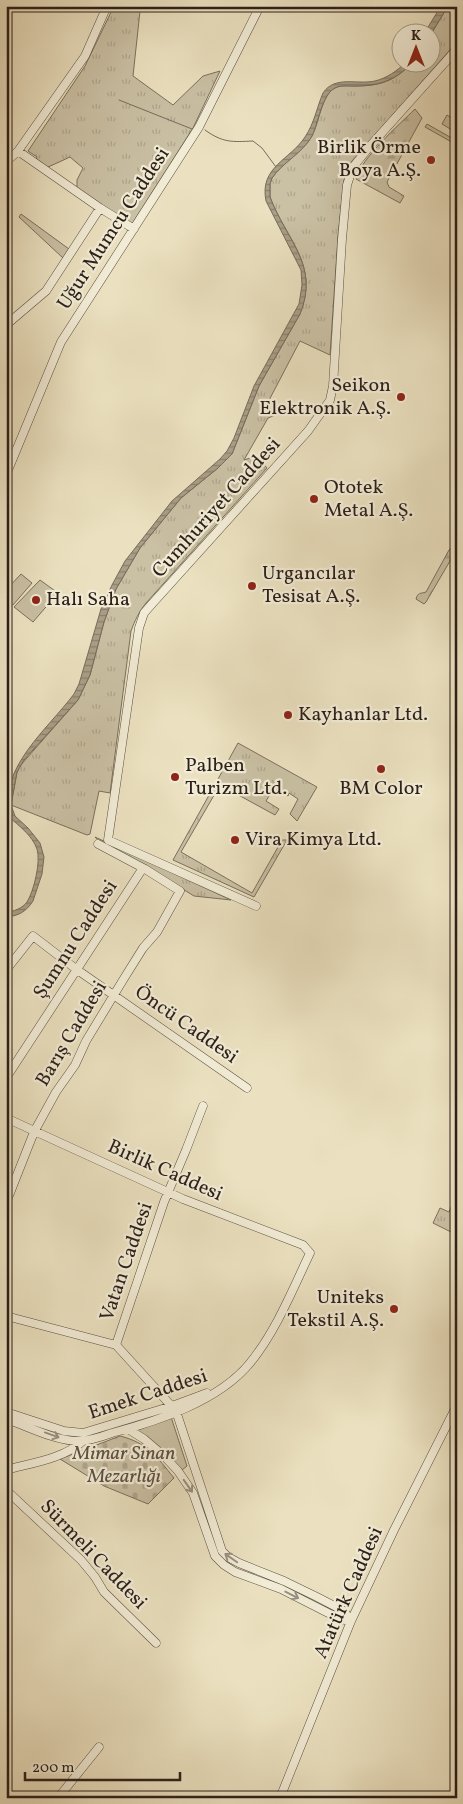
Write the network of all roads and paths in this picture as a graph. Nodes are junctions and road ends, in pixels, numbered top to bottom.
1 (107, 6) edge
2 (260, 6) edge
3 (457, 49) edge
4 (18, 151) junction
5 (6, 162) edge
6 (100, 208) junction
7 (134, 229) junction
8 (6, 325) edge
9 (6, 475) edge
10 (98, 844) dead end
11 (141, 870) dead end
12 (256, 906) dead end
13 (6, 970) edge
14 (76, 970) junction
15 (114, 995) junction
16 (6, 1078) edge
17 (247, 1088) dead end
18 (203, 1106) dead end
19 (6, 1118) edge
20 (34, 1132) junction
21 (169, 1192) junction
22 (6, 1203) edge
23 (310, 1253) joint
24 (6, 1316) edge
25 (116, 1345) junction
26 (457, 1405) edge
27 (174, 1409) junction
28 (6, 1412) edge
29 (6, 1419) edge
30 (128, 1429) junction
31 (83, 1437) junction
32 (6, 1470) edge
33 (6, 1490) edge
34 (351, 1621) junction
35 (156, 1643) dead end
36 (98, 1746) dead end
37 (6, 1792) edge
38 (14, 1798) edge
39 (58, 1798) edge
40 (280, 1798) edge

1 - 4 street
2 - 7 street, Uğur Mumcu Caddesi
3 - 12 street, Cumhuriyet Caddesi
4 - 5 street
4 - 6 street
6 - 7 street
6 - 8 street
7 - 9 street, Uğur Mumcu Caddesi
10 - 15 street, Barış Caddesi
11 - 14 street, Şumnu Caddesi
13 - 14 street, Öncü Caddesi
14 - 15 street, Öncü Caddesi
14 - 16 street, Şumnu Caddesi
15 - 17 street, Öncü Caddesi
15 - 20 street, Barış Caddesi
18 - 21 street, Vatan Caddesi
19 - 20 street, Birlik Caddesi
20 - 21 street, Birlik Caddesi
20 - 22 street, Barış Caddesi
21 - 23 street, Birlik Caddesi
21 - 25 street, Vatan Caddesi
23 - 27 street, Emek Caddesi
24 - 25 street
25 - 27 street
26 - 34 street, Atatürk Caddesi
27 - 30 street, Emek Caddesi
27 - 31 street, Emek Caddesi
34 -> 27 street
28 - 31 street, Emek Caddesi
29 -> 31 street, Emek Caddesi
30 - 31 street, Emek Caddesi
30 -> 34 street
31 - 32 street
33 - 35 street, Sürmeli Caddesi
34 - 40 street, Atatürk Caddesi
36 - 39 street
37 - 38 street

